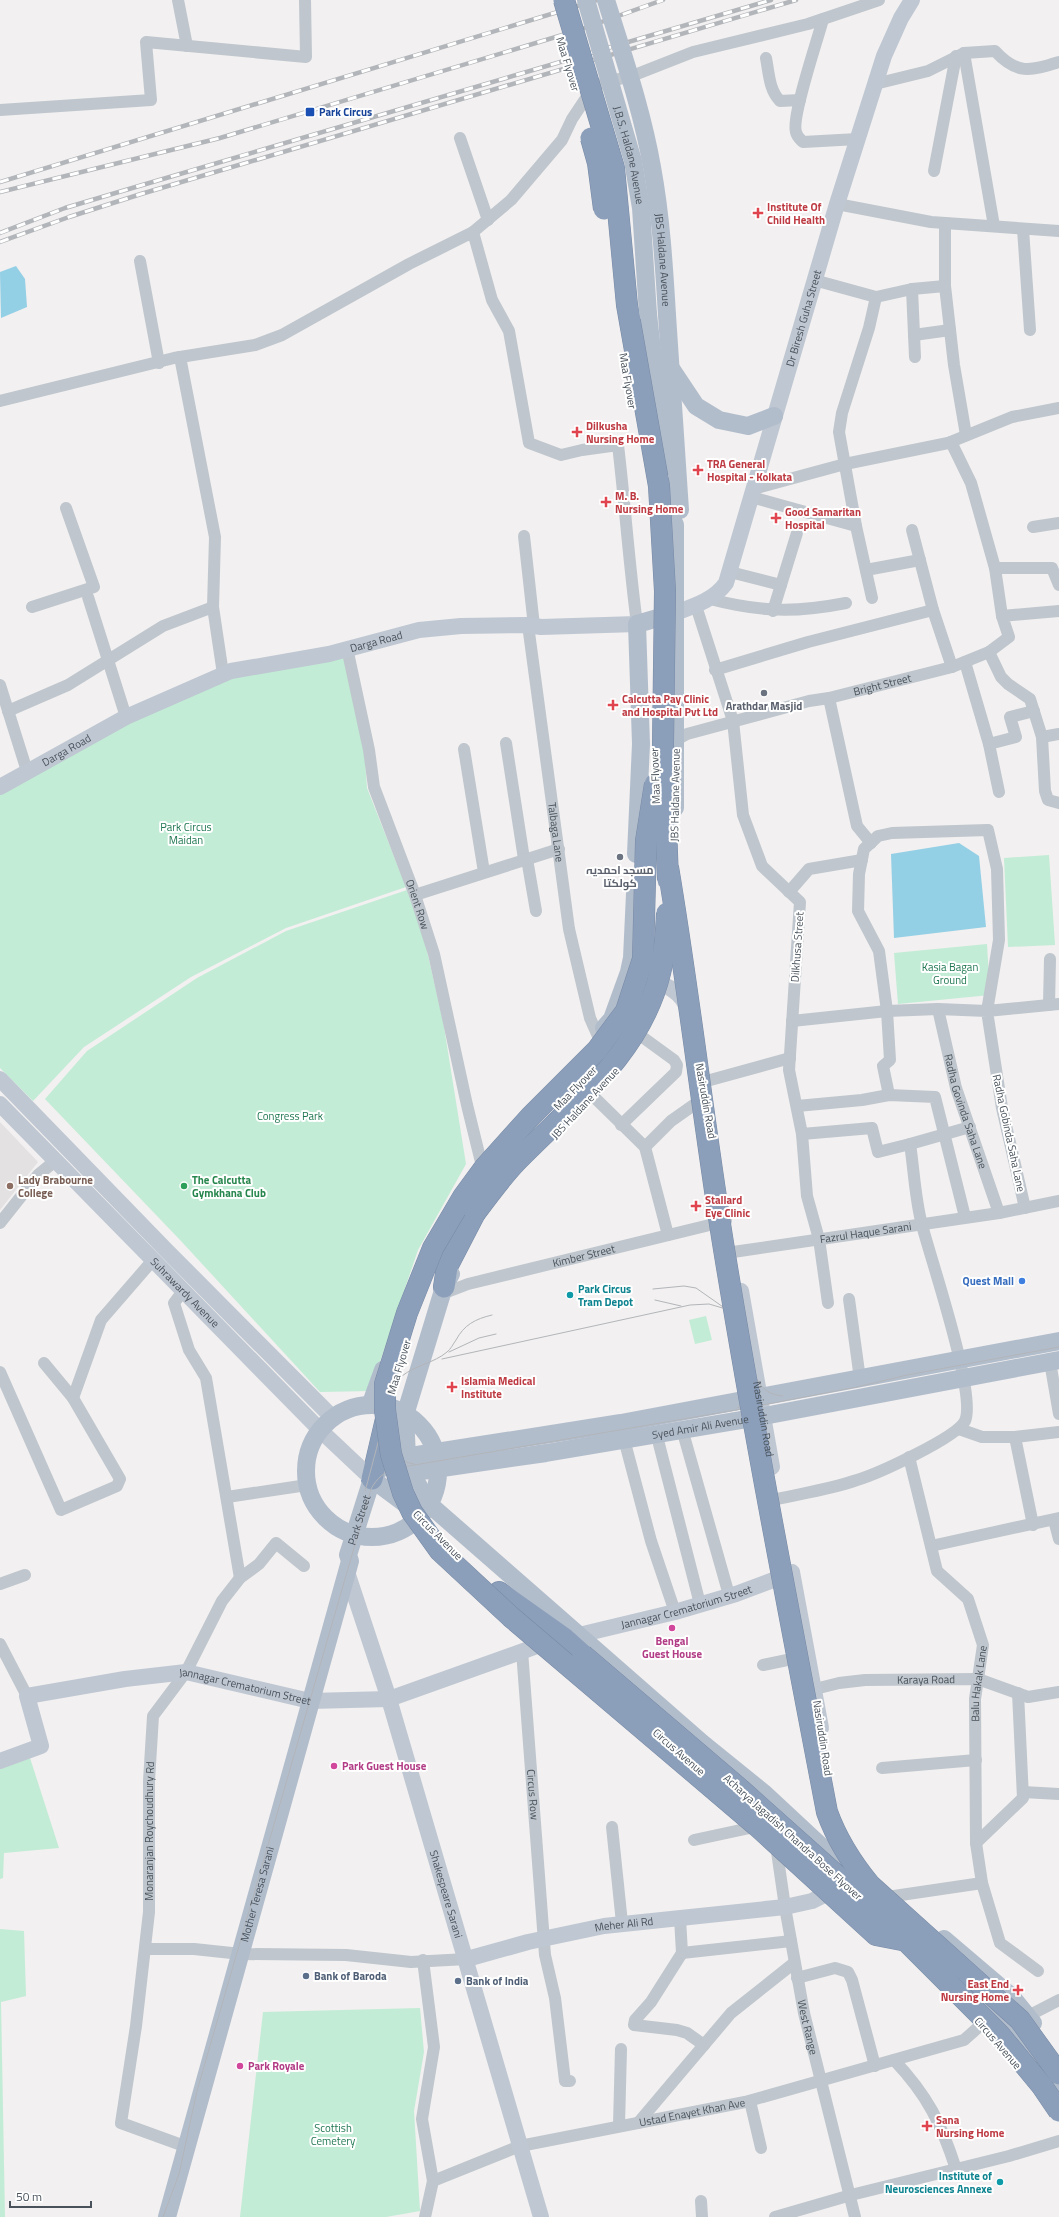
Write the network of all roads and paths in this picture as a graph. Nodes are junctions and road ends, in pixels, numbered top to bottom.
1 (178, 0) edge
2 (305, 0) edge
3 (549, 0) edge
4 (564, 0) edge
5 (586, 0) edge
6 (606, 0) edge
7 (879, 0) edge
8 (912, 0) edge
9 (823, 19) junction
10 (187, 46) junction
11 (960, 55) junction
12 (766, 58) dead end
13 (1059, 62) edge
14 (875, 84) junction
15 (800, 100) junction
16 (0, 110) edge
17 (460, 138) dead end
18 (858, 138) junction
19 (934, 171) dead end
20 (837, 204) junction
21 (488, 220) junction
22 (945, 223) junction
23 (994, 226) junction
24 (1023, 229) junction
25 (1059, 231) edge
26 (473, 232) junction
27 (140, 261) dead end
28 (814, 280) junction
29 (945, 286) junction
30 (912, 288) junction
31 (876, 297) junction
32 (648, 314) joint
33 (950, 330) junction
34 (1030, 330) dead end
35 (914, 335) junction
36 (180, 357) junction
37 (915, 357) dead end
38 (159, 363) junction
39 (670, 365) junction
40 (0, 401) edge
41 (1059, 408) edge
42 (774, 416) junction
43 (966, 435) junction
44 (951, 442) junction
45 (845, 464) junction
46 (752, 493) junction
47 (66, 508) dead end
48 (1059, 523) edge
49 (675, 525) junction
50 (856, 526) junction
51 (1033, 527) dead end
52 (912, 530) dead end
53 (797, 533) dead end
54 (524, 536) dead end
55 (920, 560) junction
56 (995, 568) junction
57 (866, 570) junction
58 (730, 572) junction
59 (781, 585) junction
60 (1059, 585) edge
61 (88, 597) dead end
62 (872, 598) dead end
63 (703, 602) junction
64 (846, 603) dead end
65 (213, 606) junction
66 (32, 607) dead end
67 (933, 610) junction
68 (773, 611) junction
69 (1059, 611) edge
70 (675, 613) junction
71 (1002, 616) junction
72 (637, 624) junction
73 (531, 625) junction
74 (347, 648) junction
75 (990, 652) junction
76 (108, 660) junction
77 (965, 662) junction
78 (952, 667) junction
79 (715, 670) junction
80 (223, 674) junction
81 (0, 685) edge
82 (829, 698) junction
83 (1034, 710) junction
84 (8, 711) junction
85 (126, 717) junction
86 (733, 721) junction
87 (1059, 734) edge
88 (1042, 737) junction
89 (676, 740) junction
90 (506, 743) dead end
91 (989, 744) junction
92 (464, 749) dead end
93 (27, 772) junction
94 (655, 784) junction
95 (0, 787) edge
96 (999, 792) dead end
97 (1059, 803) edge
98 (871, 842) junction
99 (559, 849) junction
100 (526, 859) junction
101 (862, 860) junction
102 (668, 867) junction
103 (484, 872) junction
104 (789, 892) junction
105 (415, 895) junction
106 (536, 911) dead end
107 (1050, 959) dead end
108 (629, 972) junction
109 (666, 984) junction
110 (1054, 1004) edge
111 (938, 1009) junction
112 (887, 1011) junction
113 (987, 1011) junction
114 (792, 1021) junction
115 (598, 1036) junction
116 (641, 1036) junction
117 (790, 1058) junction
118 (0, 1079) edge
119 (704, 1090) junction
120 (889, 1095) junction
121 (594, 1097) junction
122 (0, 1104) edge
123 (797, 1106) junction
124 (621, 1125) junction
125 (970, 1126) junction
126 (802, 1134) junction
127 (945, 1134) junction
128 (910, 1144) junction
129 (645, 1147) junction
130 (55, 1161) junction
131 (481, 1162) junction
132 (1059, 1201) edge
133 (1025, 1208) junction
134 (999, 1213) junction
135 (965, 1217) junction
136 (727, 1221) junction
137 (0, 1223) edge
138 (921, 1223) junction
139 (668, 1235) junction
140 (819, 1239) junction
141 (732, 1252) junction
142 (153, 1260) junction
143 (444, 1283) junction
144 (182, 1291) junction
145 (849, 1299) dead end
146 (828, 1303) dead end
147 (1059, 1341) edge
148 (1054, 1361) edge
149 (44, 1363) dead end
150 (961, 1369) junction
151 (0, 1372) edge
152 (860, 1379) junction
153 (799, 1389) junction
154 (760, 1397) junction
155 (72, 1398) junction
156 (803, 1408) junction
157 (388, 1409) junction
158 (1059, 1414) edge
159 (764, 1416) junction
160 (333, 1418) junction
161 (682, 1429) junction
162 (959, 1429) junction
163 (320, 1430) junction
164 (1059, 1432) edge
165 (1015, 1437) junction
166 (624, 1439) junction
167 (659, 1444) dead end
168 (909, 1457) junction
169 (436, 1461) junction
170 (409, 1464) junction
171 (374, 1480) junction
172 (307, 1485) junction
173 (227, 1497) junction
174 (777, 1499) junction
175 (425, 1510) junction
176 (1057, 1519) edge
177 (1033, 1525) junction
178 (358, 1536) junction
179 (1059, 1539) edge
180 (931, 1546) junction
181 (304, 1566) dead end
182 (349, 1566) junction
183 (792, 1573) junction
184 (25, 1575) dead end
185 (240, 1578) junction
186 (0, 1584) edge
187 (499, 1592) junction
188 (729, 1595) junction
189 (700, 1604) junction
190 (675, 1612) junction
191 (579, 1635) junction
192 (551, 1641) junction
193 (0, 1644) edge
194 (522, 1651) junction
195 (797, 1658) junction
196 (763, 1665) dead end
197 (186, 1672) junction
198 (978, 1679) junction
199 (815, 1689) junction
200 (1059, 1692) edge
201 (1018, 1693) junction
202 (26, 1696) junction
203 (389, 1699) junction
204 (310, 1701) junction
205 (976, 1760) junction
206 (0, 1761) edge
207 (882, 1768) dead end
208 (1023, 1792) junction
209 (1059, 1794) edge
210 (612, 1827) dead end
211 (770, 1829) junction
212 (694, 1840) dead end
213 (976, 1843) junction
214 (843, 1867) junction
215 (982, 1883) junction
216 (837, 1890) junction
217 (894, 1896) junction
218 (785, 1907) junction
219 (680, 1918) junction
220 (622, 1923) junction
221 (906, 1933) junction
222 (544, 1938) junction
223 (791, 1941) junction
224 (146, 1949) junction
225 (241, 1954) junction
226 (682, 1954) junction
227 (467, 1959) junction
228 (423, 1960) junction
229 (794, 1964) junction
230 (1038, 1971) dead end
231 (797, 1978) junction
232 (1059, 2000) edge
233 (1028, 2016) junction
234 (982, 2024) junction
235 (704, 2045) junction
236 (621, 2049) dead end
237 (1059, 2057) edge
238 (894, 2060) junction
239 (875, 2066) junction
240 (1059, 2074) edge
241 (570, 2081) dead end
242 (821, 2081) junction
243 (1059, 2090) edge
244 (750, 2101) junction
245 (1059, 2111) edge
246 (1059, 2122) edge
247 (638, 2123) junction
248 (619, 2125) junction
249 (1059, 2141) edge
250 (187, 2146) junction
251 (520, 2146) junction
252 (761, 2148) dead end
253 (956, 2169) junction
254 (432, 2181) junction
255 (851, 2195) junction
256 (701, 2201) dead end
257 (167, 2217) edge
258 (425, 2217) edge
259 (541, 2217) edge
260 (702, 2217) edge
261 (775, 2217) edge
262 (855, 2217) edge

1 - 10 street
2 - 10 street
3 - 94 highway, Maa Flyover, bridge
4 - 102 highway, Maa Flyover, bridge
5 - 32 main road, J.B.S. Haldane Avenue, bridge
6 - 39 main road, JBS Haldane Avenue, bridge
7 - 9 street
8 - 14 main road, Dr Biresh Guha Street
9 - 15 street
9 - 21 street
10 - 16 street
11 - 13 street
11 - 14 street
11 - 19 street
11 - 23 street
12 - 15 street
14 - 18 main road, Dr Biresh Guha Street
15 - 18 street
17 - 21 street
18 - 20 main road, Dr Biresh Guha Street
20 - 22 street
20 - 28 main road, Dr Biresh Guha Street
21 - 26 street
22 - 23 street
22 - 29 street
23 - 24 street
24 - 25 street
24 - 34 street
26 - 36 street
26 - 72 street
27 - 38 street
28 - 31 street
28 - 42 main road, Dr Biresh Guha Street
29 - 30 street
29 - 33 street
30 - 31 street
30 - 35 street
31 - 45 street
32 - 49 main road, JBS Haldane Avenue
33 - 35 street
33 - 43 street
35 - 37 street
36 - 38 street
36 - 65 street
38 - 40 street
39 - 42 main road
39 - 49 main road, JBS Haldane Avenue
41 - 43 street
42 - 46 main road, Dr Biresh Guha Street
43 - 44 street
44 - 45 street
44 - 56 street
45 - 46 street
45 - 50 street
46 - 50 street
46 - 58 main road, Dr Biresh Guha Street
47 - 66 street
48 - 51 street
49 - 70 main road, JBS Haldane Avenue
50 - 57 street
52 - 55 street
53 - 59 street
54 - 73 street, Talbaga Lane
55 - 57 street
55 - 67 street
56 - 60 street
56 - 71 street
57 - 62 street
58 - 59 street
58 - 63 main road, Dr Biresh Guha Street
59 - 68 street
61 - 76 street
63 - 68 street
63 - 70 main road, Dr Biresh Guha Street
63 - 79 street, Dilkhusa Street
64 - 68 street
65 - 76 street
65 - 80 street
67 - 78 street
67 - 79 street
69 - 71 street
70 - 72 main road
70 - 89 main road, JBS Haldane Avenue
71 - 75 street, Bright Street
72 - 73 main road, Darga Road
72 - 108 main road, Maa Flyover
73 - 74 main road, Darga Road
73 - 99 street, Talbaga Lane
74 - 80 main road, Darga Road
74 - 105 street, Orient Row
75 - 77 street, Bright Street
75 - 83 street
76 - 84 street
76 - 85 street
77 - 78 street, Bright Street
77 - 91 street
78 - 82 street, Bright Street
79 - 86 street, Dilkhusa Street
80 - 85 main road, Darga Road
81 - 84 street, Darga Road
82 - 86 street, Bright Street
82 - 98 street
83 - 88 street
83 - 91 street
84 - 93 street, Darga Road
85 - 93 main road, Darga Road
86 - 89 street, Bright Street
86 - 104 street, Dilkhusa Street
87 - 88 street
88 - 97 street
89 - 109 main road, JBS Haldane Avenue
90 - 100 street
91 - 96 street
92 - 103 street
93 - 95 main road, Darga Road
94 - 157 highway, Maa Flyover, bridge
94 - 221 highway, bridge
98 - 101 street
98 - 113 street, Radha Gobinda Saha Lane
99 - 100 street
99 - 115 street, Talbaga Lane
100 - 103 street
100 - 106 street
101 - 104 street
101 - 112 street
102 - 143 highway, Maa Flyover, bridge
102 - 195 highway, bridge
103 - 105 street
104 - 114 street, Dilkhusa Street
105 - 131 street, Orient Row
107 - 110 street
108 - 109 main road
108 - 115 main road, Maa Flyover
109 - 116 main road, JBS Haldane Avenue
109 - 119 main road, Nasiruddin Road
110 - 113 street
111 - 112 street
111 - 113 street
111 - 125 street, Radha Govinda Saha Lane
112 - 114 street
112 - 120 street
113 - 133 street, Radha Gobinda Saha Lane
114 - 117 street, Dilkhusa Street
115 - 131 main road, Maa Flyover
116 - 121 main road, JBS Haldane Avenue
116 - 124 street
117 - 119 street
117 - 123 street, Dilkhusa Street
118 - 160 main road, Suhrawardy Avenue
119 - 129 street
119 - 136 main road, Nasiruddin Road
120 - 123 street
120 - 127 street
121 - 124 street
121 - 143 main road, JBS Haldane Avenue
122 - 130 main road, Suhrawardy Avenue
123 - 126 street, Dilkhusa Street
124 - 129 street
125 - 127 street
125 - 134 street, Radha Govinda Saha Lane
126 - 128 street
126 - 140 street, Dilkhusa Street
127 - 128 street
127 - 135 street
128 - 138 street
129 - 139 street
130 - 137 street
130 - 142 main road, Suhrawardy Avenue
131 - 157 main road, Maa Flyover
132 - 133 street, Fazrul Haque Sarani
133 - 134 street, Fazrul Haque Sarani
134 - 135 street, Fazrul Haque Sarani
135 - 138 street, Fazrul Haque Sarani
136 - 139 street, Kimber Street
136 - 141 main road, Nasiruddin Road
138 - 140 street, Fazrul Haque Sarani
138 - 150 street
139 - 143 street, Kimber Street
140 - 141 street, Fazrul Haque Sarani
140 - 146 street, Dilkhusa Street
141 - 154 main road, Nasiruddin Road
142 - 144 main road, Suhrawardy Avenue
142 - 155 street
143 - 157 main road, JBS Haldane Avenue
144 - 163 main road, Suhrawardy Avenue
144 - 173 street
145 - 152 street
147 - 150 main road, Syed Amir Ali Avenue
148 - 150 main road, Syed Amir Ali Avenue
148 - 158 street
149 - 155 street
150 - 152 main road, Syed Amir Ali Avenue
150 - 156 main road, Syed Amir Ali Avenue
150 - 162 street
151 - 155 street
152 - 153 main road, Syed Amir Ali Avenue
153 - 154 main road, Syed Amir Ali Avenue
153 - 156 main road
154 - 159 main road, Nasiruddin Road
154 - 169 main road, Syed Amir Ali Avenue
156 - 159 main road, Syed Amir Ali Avenue
157 - 160 main road
157 - 169 main road
157 - 170 main road, JBS Haldane Avenue
157 - 171 highway, Maa Flyover
159 - 161 main road, Syed Amir Ali Avenue
159 - 174 main road, Nasiruddin Road
160 - 163 main road
161 - 166 main road, Syed Amir Ali Avenue
161 - 188 street
162 - 165 street
162 - 168 street
163 - 171 main road, Suhrawardy Avenue
163 - 172 main road
164 - 165 street
165 - 177 street
166 - 169 main road, Syed Amir Ali Avenue
166 - 190 street
167 - 189 street
168 - 174 street
168 - 180 street, Balu Hakak Lane
169 - 170 main road
169 - 175 main road
170 - 171 main road
170 - 175 main road, JBS Haldane Avenue
171 - 175 main road, Circus Avenue
171 - 178 main road, Park Street
172 - 173 street
172 - 178 main road
173 - 185 street
174 - 183 main road, Nasiruddin Road
175 - 178 main road
175 - 187 main road, Circus Avenue
175 - 191 main road, Circus Avenue
176 - 177 street
176 - 179 street
177 - 180 street
178 - 182 main road, Park Street
180 - 198 street, Balu Hakak Lane
181 - 185 street, Monaranjan Roychoudhury Rd
182 - 203 main road, Shakespeare Sarani
182 - 204 main road, Mother Teresa Sarani
183 - 188 main road, Jannagar Crematorium Street
183 - 199 main road, Nasiruddin Road
184 - 186 street
185 - 197 street, Monaranjan Roychoudhury Rd
187 - 192 main road, Circus Avenue
187 - 221 highway, Acharya Jagadish Chandra Bose Flyover, bridge
188 - 189 main road, Jannagar Crematorium Street
189 - 190 main road, Jannagar Crematorium Street
190 - 191 main road, Jannagar Crematorium Street
191 - 214 main road, Circus Avenue
192 - 194 main road, Jannagar Crematorium Street
192 - 211 main road, Circus Avenue
193 - 202 street
194 - 203 main road, Jannagar Crematorium Street
194 - 222 street, Circus Row
195 - 196 street
195 - 240 highway, bridge
197 - 202 main road, Jannagar Crematorium Street
197 - 204 main road, Jannagar Crematorium Street
197 - 224 street, Monaranjan Roychoudhury Rd
198 - 199 street, Karaya Road
198 - 201 street, Karaya Road
198 - 205 street, Balu Hakak Lane
199 - 214 main road, Nasiruddin Road
200 - 201 street, Karaya Road
201 - 208 street
202 - 206 main road
203 - 204 main road, Jannagar Crematorium Street
203 - 227 main road, Shakespeare Sarani
204 - 225 main road, Mother Teresa Sarani
205 - 207 street
205 - 213 street, Balu Hakak Lane
208 - 209 street
208 - 213 street
210 - 220 street
211 - 212 street
211 - 216 main road, Circus Avenue
211 - 218 street, West Range
213 - 215 street, Balu Hakak Lane
214 - 216 main road, Nasiruddin Road
214 - 217 main road
214 - 221 main road, Acharya Jagadish Chandra Bose Flyover
215 - 217 street
215 - 230 street, Balu Hakak Lane
216 - 218 main road, Meher Ali Rd
216 - 234 main road, Circus Avenue
217 - 233 main road
218 - 219 main road, Meher Ali Rd
218 - 223 street, West Range
219 - 220 main road, Meher Ali Rd
219 - 226 street
220 - 222 main road, Meher Ali Rd
221 - 243 main road, Acharya Jagadish Chandra Bose Flyover
221 - 245 highway, Acharya Jagadish Chandra Bose Flyover, bridge
222 - 227 main road, Meher Ali Rd
222 - 241 street, Circus Row
223 - 226 street
223 - 229 street, West Range
224 - 225 street
224 - 250 street, Monaranjan Roychoudhury Rd
225 - 228 street
225 - 250 main road, Mother Teresa Sarani
226 - 235 street
227 - 228 street
227 - 251 main road, Shakespeare Sarani
228 - 254 street
229 - 231 street, West Range
229 - 235 street
231 - 239 street
231 - 242 street, West Range
232 - 233 street
233 - 237 main road
234 - 238 street, Ustad Enayet Khan Ave
234 - 246 main road, Circus Avenue
235 - 247 street
236 - 248 street
238 - 239 street, Ustad Enayet Khan Ave
238 - 253 street
239 - 242 street, Ustad Enayet Khan Ave
242 - 244 street, Ustad Enayet Khan Ave
242 - 255 street, West Range
244 - 247 street, Ustad Enayet Khan Ave
244 - 252 street
247 - 248 street, Ustad Enayet Khan Ave
248 - 251 street, Ustad Enayet Khan Ave
249 - 253 street
250 - 257 main road, Mother Teresa Sarani
251 - 254 street, Ustad Enayet Khan Ave
251 - 259 main road, Shakespeare Sarani
253 - 255 street
254 - 258 street
255 - 261 street
255 - 262 street, West Range
256 - 260 street

